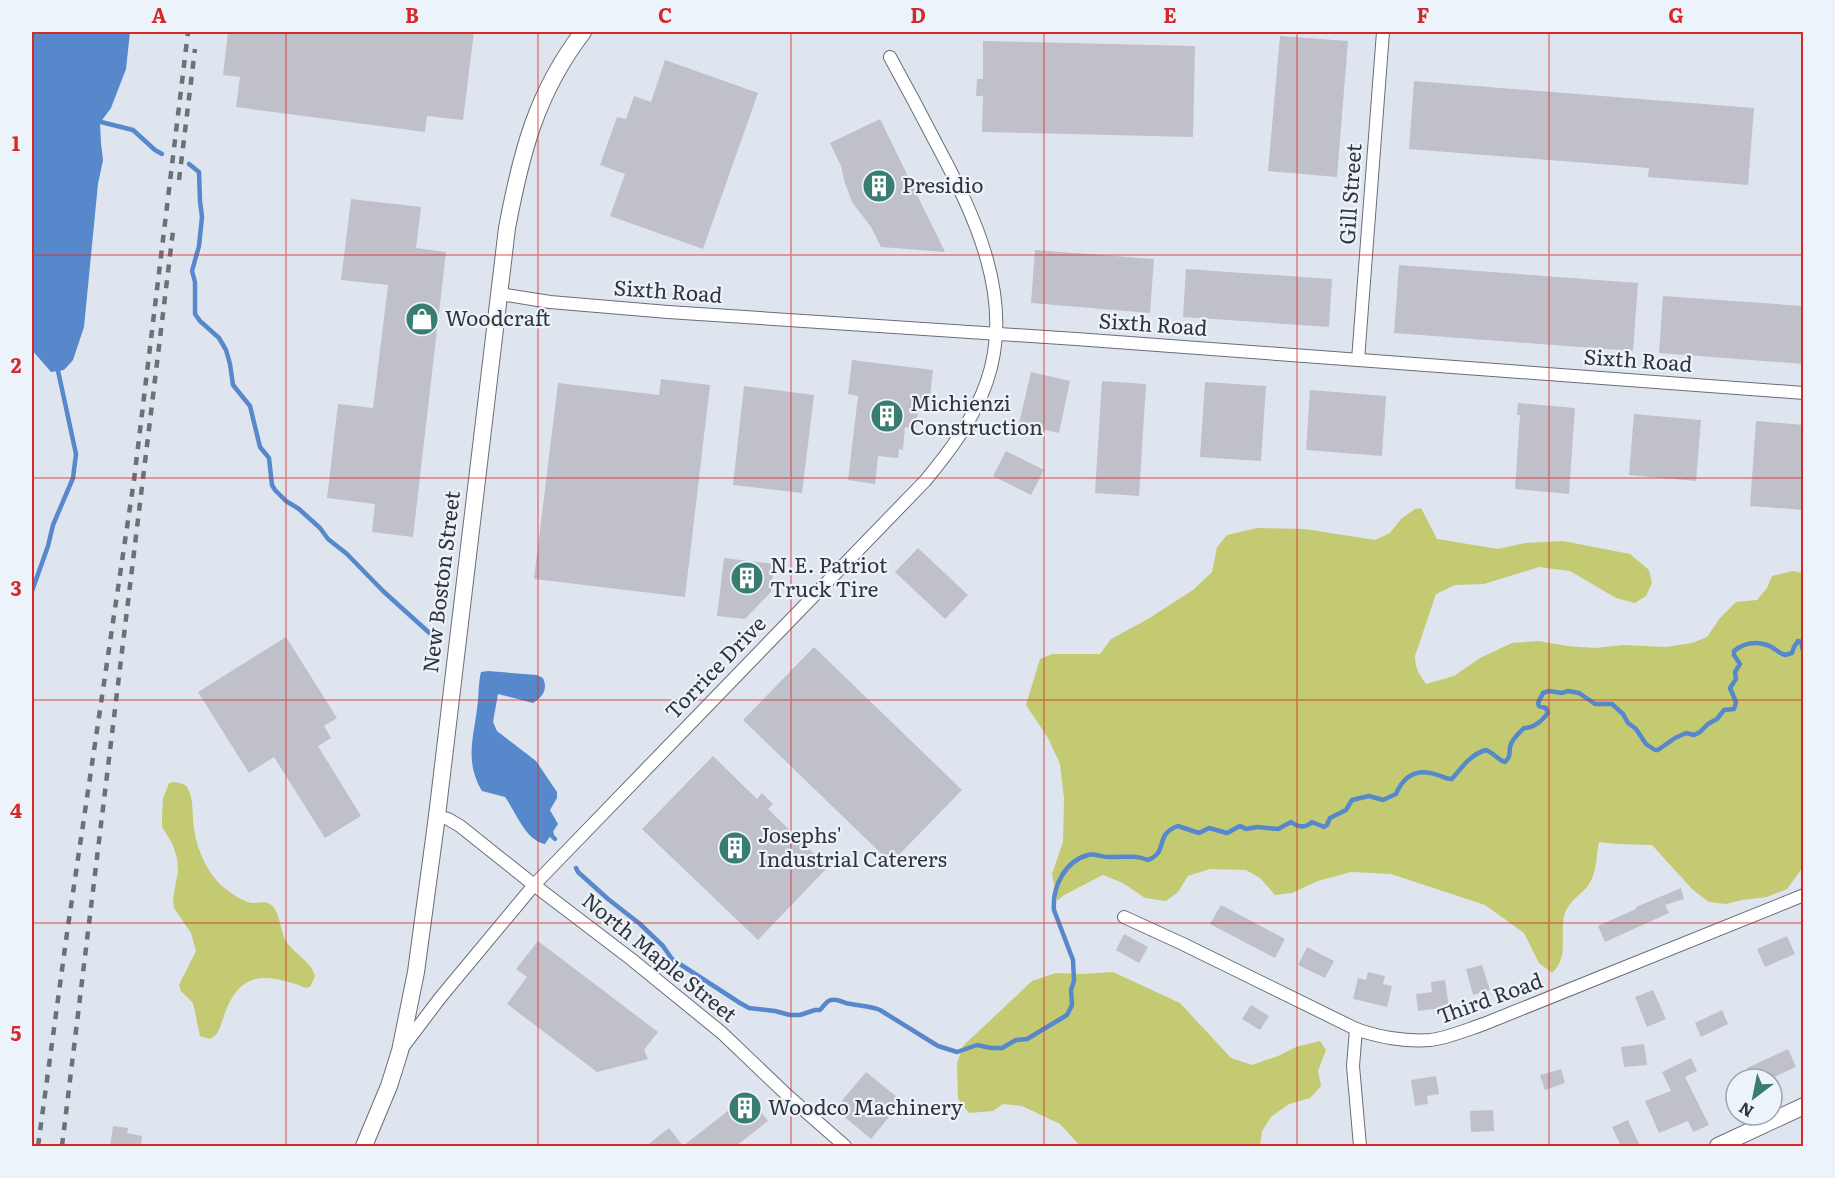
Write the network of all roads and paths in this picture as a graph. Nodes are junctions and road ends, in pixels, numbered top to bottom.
1 (583, 32) edge
2 (1383, 32) edge
3 (890, 57) dead end
4 (500, 294) junction
5 (996, 334) junction
6 (1358, 360) junction
7 (1803, 393) edge
8 (437, 816) junction
9 (534, 885) junction
10 (1803, 895) edge
11 (1124, 917) dead end
12 (1356, 1029) junction
13 (400, 1051) junction
14 (1803, 1106) edge
15 (364, 1146) edge
16 (845, 1146) edge
17 (1360, 1146) edge
18 (1718, 1146) edge

1 - 4 main road, New Boston Street
2 - 6 street, Gill Street
3 - 5 street, Torrice Drive
4 - 5 street, Sixth Road
4 - 8 main road, New Boston Street
5 - 6 street, Sixth Road
5 - 9 street, Torrice Drive
6 - 7 street, Sixth Road
8 - 9 street, North Maple Street
8 - 13 main road, New Boston Street
9 - 13 street, Torrice Drive
9 - 16 street, North Maple Street
10 - 12 street, Third Road
11 - 12 street, Third Road
12 - 17 street
13 - 15 main road, New Boston Street
14 - 18 main road

